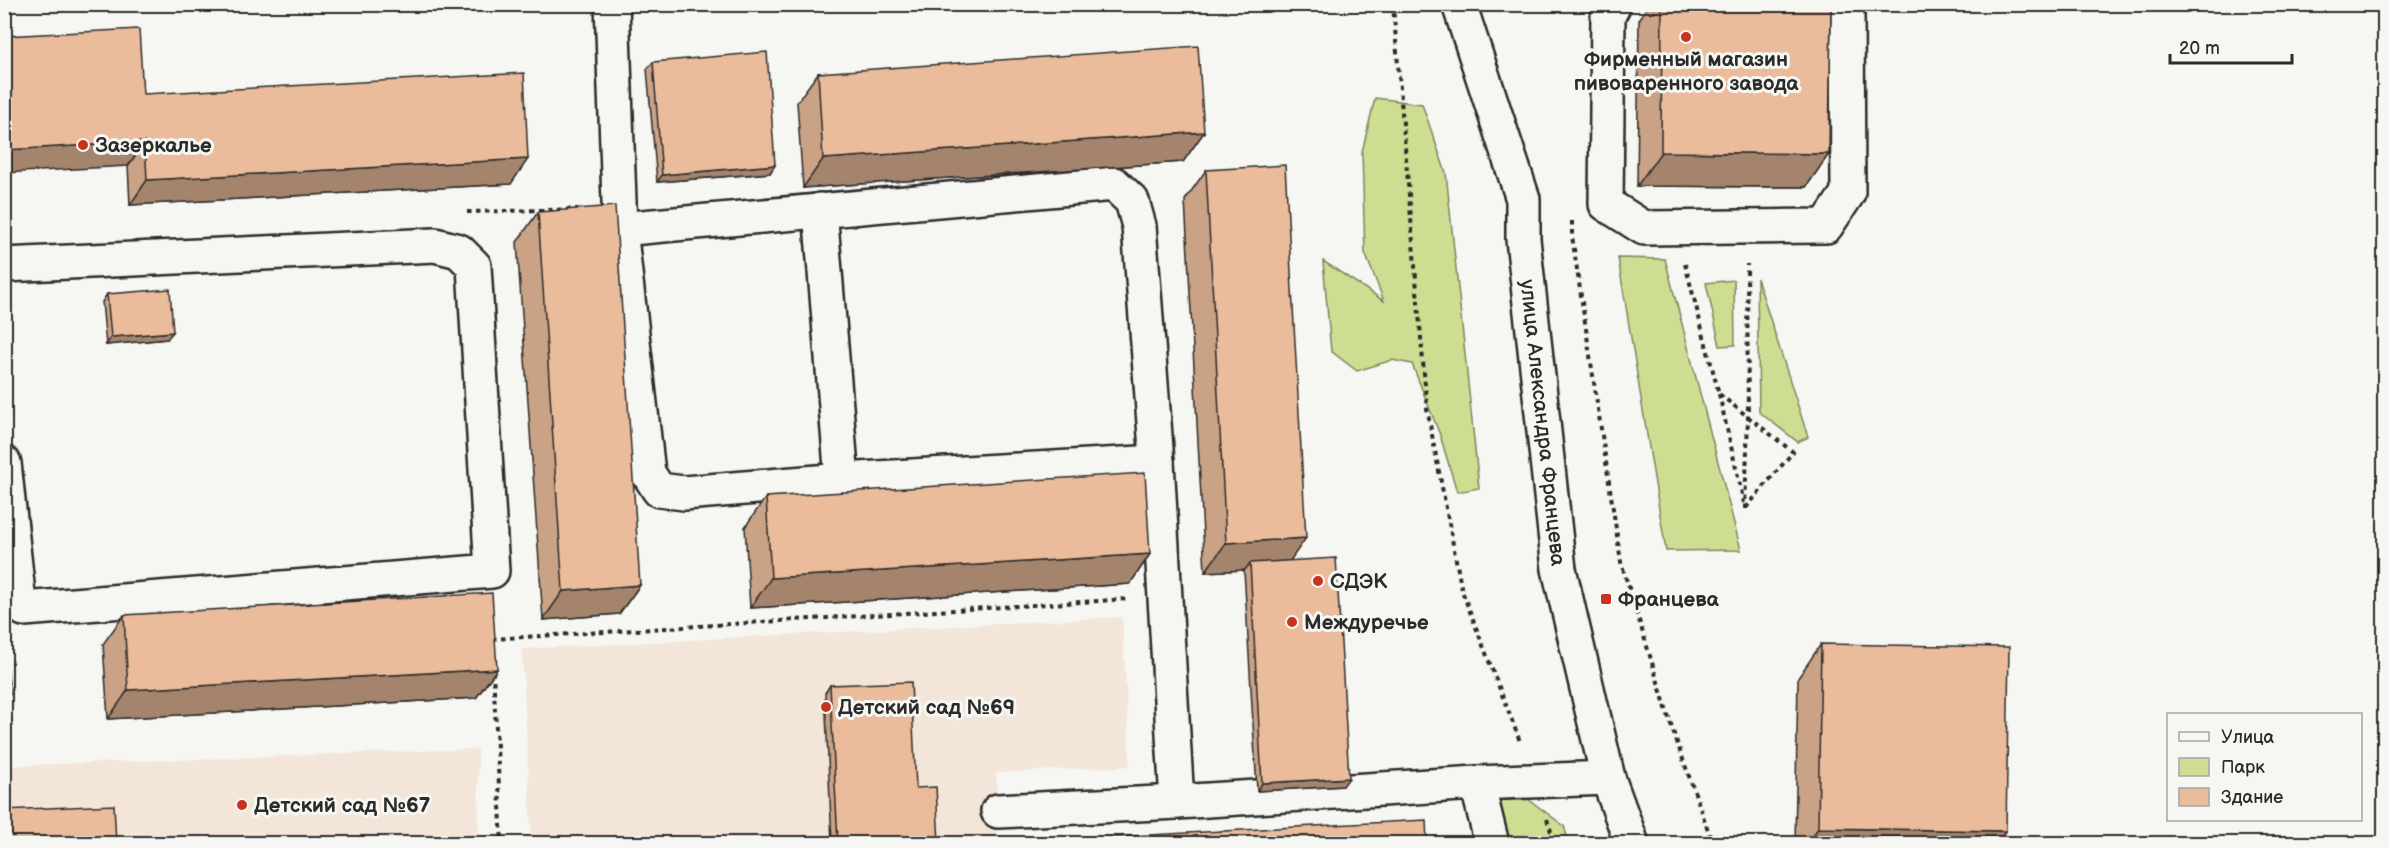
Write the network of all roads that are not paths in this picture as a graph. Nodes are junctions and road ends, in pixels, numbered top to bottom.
1 (612, 4) edge
2 (1459, 4) edge
3 (1614, 4) edge
4 (1842, 4) edge
5 (820, 210) junction
6 (620, 229) junction
7 (4, 265) edge
8 (1157, 462) junction
9 (4, 463) edge
10 (842, 480) junction
11 (1608, 778) junction
12 (1477, 783) junction
13 (1177, 802) junction
14 (998, 811) dead end
15 (1492, 843) edge
16 (1632, 843) edge

1 - 6 street
2 - 11 street, улица Александра Францева
3 - 4 street
5 - 6 street
5 - 8 street
5 - 10 street
6 - 10 street
7 - 9 street
8 - 10 street
8 - 13 street
11 - 12 street
11 - 16 street, улица Александра Францева
12 - 13 street
12 - 15 street
13 - 14 street

